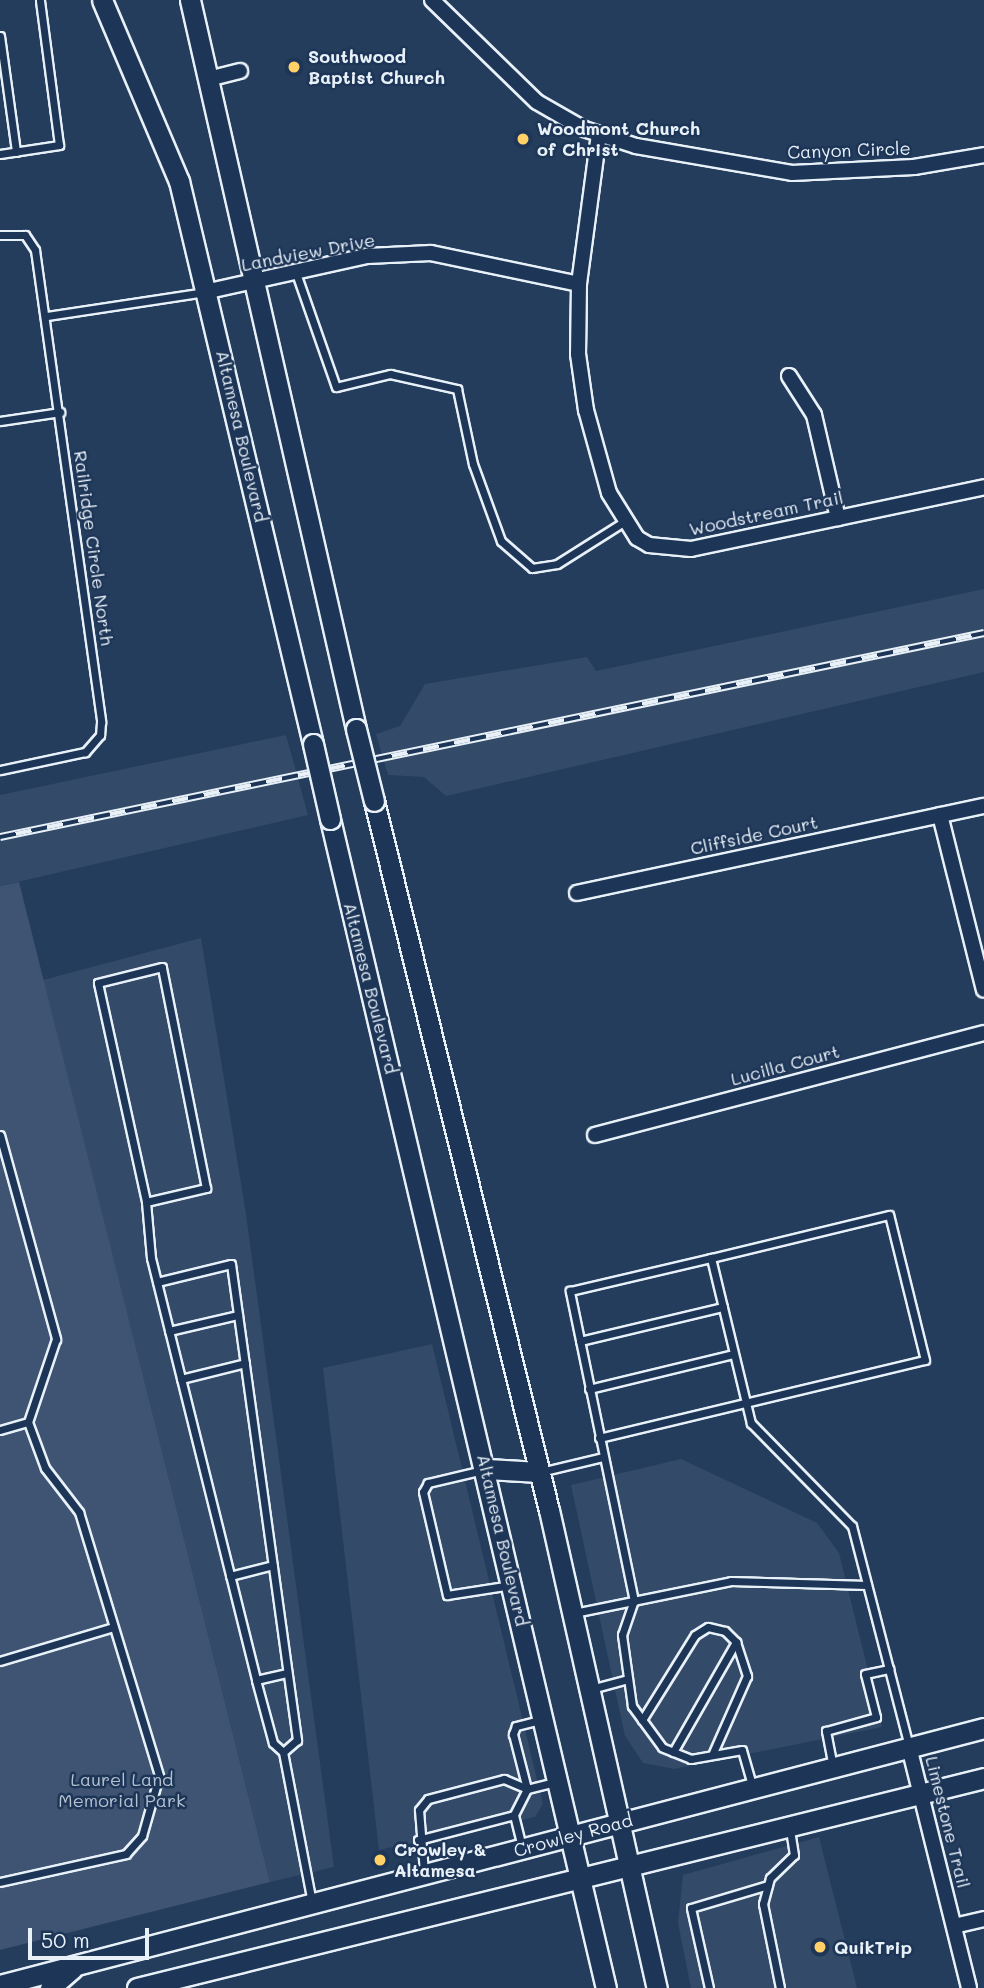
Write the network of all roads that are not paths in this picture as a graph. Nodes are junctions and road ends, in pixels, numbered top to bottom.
1 (40, 0) edge
2 (102, 0) edge
3 (190, 0) edge
4 (432, 0) edge
5 (0, 36) edge
6 (240, 71) dead end
7 (208, 79) junction
8 (9, 104) junction
9 (0, 106) edge
10 (599, 134) junction
11 (16, 152) junction
12 (0, 154) edge
13 (984, 155) edge
14 (0, 235) edge
15 (296, 272) junction
16 (253, 282) junction
17 (579, 284) junction
18 (209, 292) junction
19 (47, 316) junction
20 (789, 376) dead end
21 (60, 412) junction
22 (0, 421) edge
23 (984, 487) edge
24 (838, 518) junction
25 (625, 521) junction
26 (0, 770) edge
27 (984, 806) edge
28 (940, 815) junction
29 (577, 893) dead end
30 (984, 990) edge
31 (984, 1033) edge
32 (0, 1135) edge
33 (596, 1135) dead end
34 (146, 1202) junction
35 (711, 1258) junction
36 (157, 1282) junction
37 (723, 1307) junction
38 (238, 1315) junction
39 (169, 1331) junction
40 (580, 1341) junction
41 (734, 1354) junction
42 (245, 1363) junction
43 (181, 1379) junction
44 (589, 1389) junction
45 (747, 1405) junction
46 (28, 1422) junction
47 (0, 1430) edge
48 (599, 1438) junction
49 (603, 1457) junction
50 (487, 1469) junction
51 (539, 1472) junction
52 (273, 1565) junction
53 (230, 1576) junction
54 (513, 1584) junction
55 (867, 1585) junction
56 (634, 1601) junction
57 (571, 1614) junction
58 (113, 1626) junction
59 (736, 1642) junction
60 (0, 1661) edge
61 (889, 1669) junction
62 (287, 1673) junction
63 (256, 1680) junction
64 (625, 1680) junction
65 (588, 1690) junction
66 (544, 1719) junction
67 (642, 1720) junction
68 (984, 1728) edge
69 (909, 1747) junction
70 (283, 1752) junction
71 (673, 1752) junction
72 (712, 1755) junction
73 (834, 1768) junction
74 (984, 1778) edge
75 (558, 1782) junction
76 (753, 1788) junction
77 (527, 1789) junction
78 (921, 1794) junction
79 (514, 1815) junction
80 (618, 1823) junction
81 (790, 1828) junction
82 (571, 1836) junction
83 (418, 1840) junction
84 (522, 1849) junction
85 (629, 1868) junction
86 (425, 1874) junction
87 (581, 1880) junction
88 (0, 1882) edge
89 (768, 1885) junction
90 (312, 1903) junction
91 (984, 1919) edge
92 (954, 1926) junction
93 (80, 1964) junction
94 (0, 1984) edge
95 (50, 1988) edge
96 (137, 1988) edge
97 (606, 1988) edge
98 (657, 1988) edge
99 (709, 1988) edge
100 (780, 1988) edge
101 (969, 1988) edge

1 - 11 lane
2 - 18 main road, Altamesa Boulevard
3 - 7 main road
4 - 10 street, Canyon Circle
5 - 8 lane
6 - 7 street
7 - 16 main road
8 - 9 lane
8 - 11 lane
10 - 13 street, Canyon Circle
10 - 17 street, Woodstream Trail
11 - 12 lane
14 - 19 lane, Railridge Circle North
15 - 16 street, Landview Drive
15 - 17 street, Landview Drive
15 - 25 lane
16 - 18 street, Landview Drive
16 - 51 main road, bridge
17 - 25 street, Woodstream Trail
18 - 19 lane
18 - 50 main road, Altamesa Boulevard, bridge
19 - 21 lane, Railridge Circle North
20 - 24 street
21 - 22 lane
21 - 26 lane, Railridge Circle North
23 - 24 street, Woodstream Trail
24 - 25 street, Woodstream Trail
27 - 28 street, Cliffside Court
28 - 29 street, Cliffside Court
28 - 30 street
31 - 33 street, Lucilla Court
32 - 46 lane
34 - 34 lane
34 - 36 lane
35 - 37 lane
35 - 40 lane
35 - 45 lane
36 - 38 lane
36 - 39 lane
37 - 40 lane
37 - 41 lane
38 - 39 lane
38 - 42 lane
39 - 43 lane
40 - 44 lane
41 - 44 lane
41 - 45 lane
42 - 43 lane
42 - 52 lane
43 - 53 lane
44 - 48 lane
45 - 48 lane
45 - 55 lane
46 - 47 lane
46 - 58 lane
48 - 49 lane
49 - 51 lane
49 - 56 lane
50 - 51 main road
50 - 54 main road, Altamesa Boulevard
50 - 54 lane
51 - 57 main road
52 - 53 lane
52 - 62 lane
53 - 63 lane
54 - 66 main road, Altamesa Boulevard
55 - 56 lane
55 - 61 lane
56 - 57 lane
56 - 64 lane
57 - 65 main road
58 - 60 lane
58 - 88 lane
59 - 67 lane
59 - 71 lane
59 - 72 lane
61 - 69 lane
61 - 73 lane
62 - 63 lane
62 - 70 lane
63 - 70 lane
64 - 65 lane
64 - 67 lane
65 - 80 main road
66 - 75 main road, Altamesa Boulevard
66 - 77 lane
67 - 71 lane
68 - 69 main road, Crowley Road
69 - 73 main road, Crowley Road
69 - 78 street, Limestone Trail
70 - 90 lane
71 - 72 lane
72 - 76 lane
73 - 76 main road, Crowley Road
74 - 78 main road
75 - 77 lane
75 - 82 main road, Altamesa Boulevard
76 - 80 main road, Crowley Road
77 - 79 lane
77 - 83 lane
78 - 81 main road
78 - 92 street, Limestone Trail
79 - 83 lane
79 - 84 lane
80 - 82 main road, Crowley Road
80 - 85 main road
81 - 85 main road
81 - 89 lane
82 - 84 main road, Crowley Road
82 - 87 main road, Altamesa Boulevard
83 - 86 lane
84 - 86 main road, Crowley Road
85 - 87 main road
85 - 98 main road
86 - 90 main road, Crowley Road
87 - 96 main road
87 - 97 main road, Altamesa Boulevard
89 - 99 lane
89 - 100 lane
90 - 93 main road, Crowley Road
91 - 92 street
92 - 101 street, Limestone Trail
93 - 94 main road, Crowley Road
93 - 95 main road

